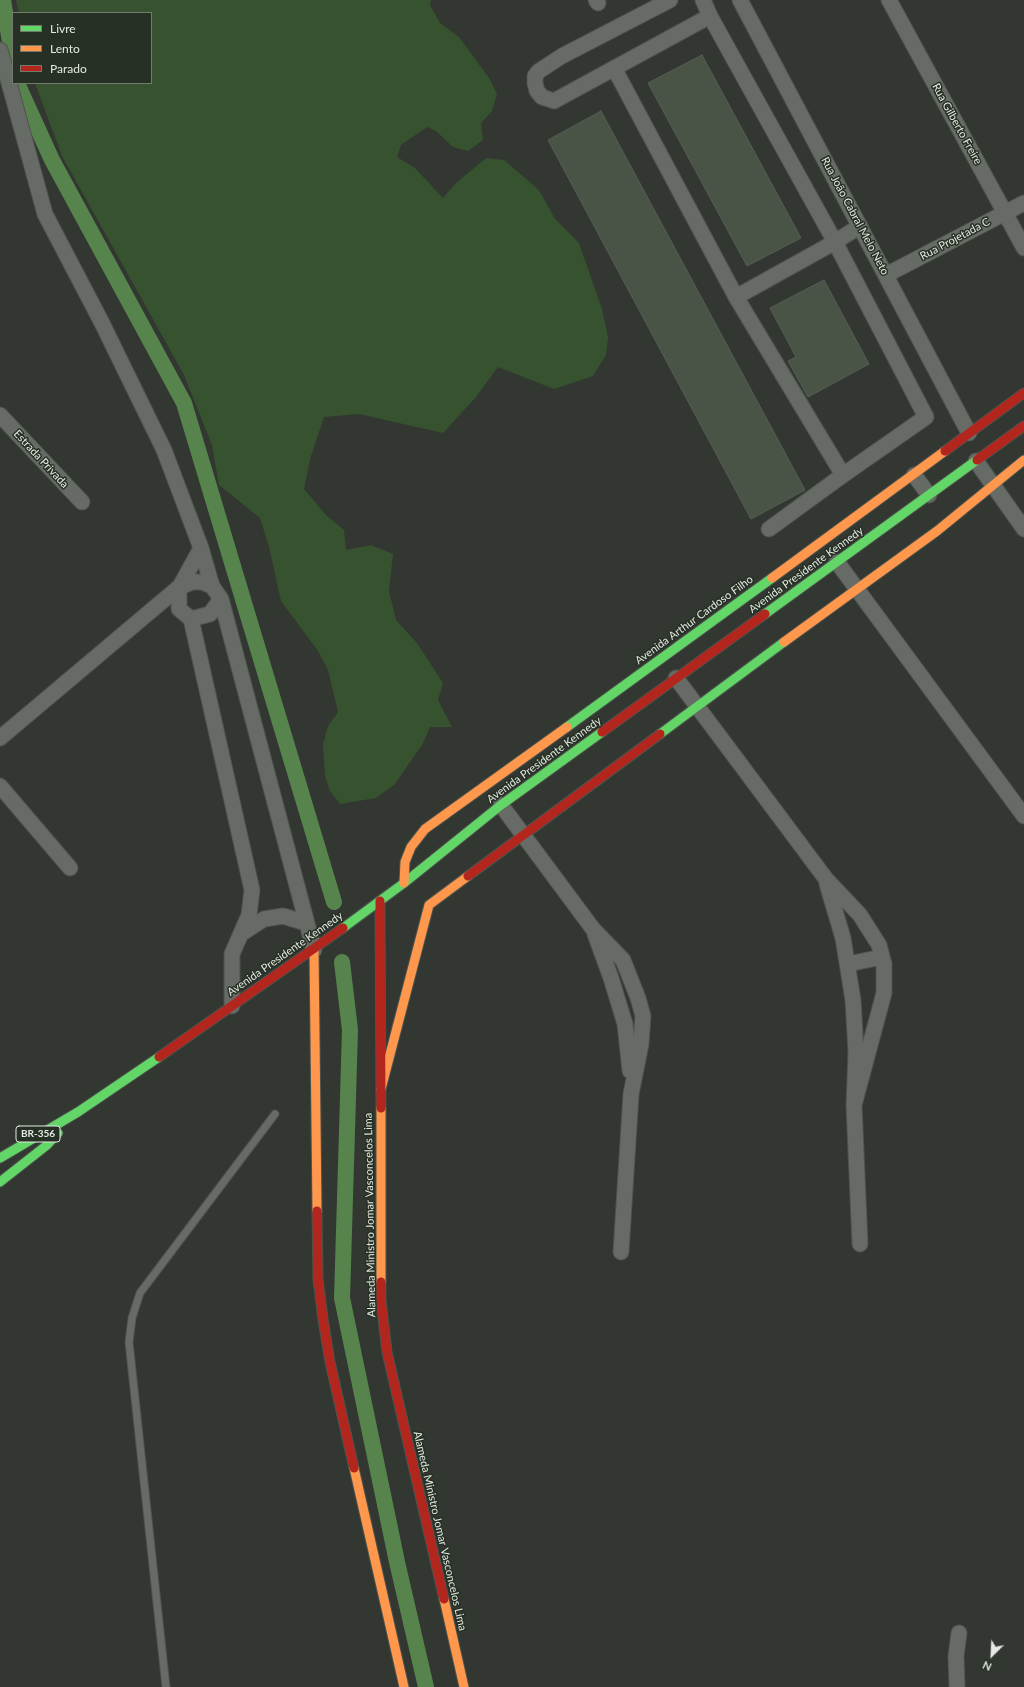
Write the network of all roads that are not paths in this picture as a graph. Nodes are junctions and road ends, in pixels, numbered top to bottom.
1 (670, 0) edge
2 (703, 0) edge
3 (740, 0) edge
4 (889, 0) edge
5 (710, 16) junction
6 (0, 50) edge
7 (614, 68) junction
8 (1024, 203) edge
9 (1006, 213) junction
10 (860, 226) junction
11 (835, 242) junction
12 (1024, 248) edge
13 (886, 275) junction
14 (736, 297) junction
15 (1024, 393) edge
16 (1004, 408) junction
17 (0, 415) edge
18 (1022, 428) edge
19 (969, 433) junction
20 (1024, 460) edge
21 (976, 461) junction
22 (843, 474) junction
23 (914, 475) junction
24 (993, 485) junction
25 (929, 495) junction
26 (82, 502) dead end
27 (769, 529) dead end
28 (1024, 529) edge
29 (201, 548) junction
30 (837, 562) junction
31 (212, 586) junction
32 (179, 588) junction
33 (857, 589) junction
34 (221, 599) junction
35 (179, 608) junction
36 (151, 611) junction
37 (191, 619) junction
38 (676, 678) junction
39 (697, 706) junction
40 (0, 738) edge
41 (0, 786) edge
42 (501, 805) junction
43 (1024, 816) edge
44 (524, 835) junction
45 (70, 868) dead end
46 (826, 879) junction
47 (404, 883) junction
48 (380, 901) junction
49 (306, 923) junction
50 (593, 929) junction
51 (241, 934) junction
52 (314, 950) junction
53 (882, 957) junction
54 (848, 964) junction
55 (232, 1006) junction
56 (381, 1089) junction
57 (631, 1094) junction
58 (854, 1105) junction
59 (78, 1112) junction
60 (275, 1114) dead end
61 (0, 1158) edge
62 (0, 1182) edge
63 (860, 1244) dead end
64 (621, 1252) dead end
65 (959, 1633) dead end
66 (166, 1687) edge
67 (404, 1687) edge
68 (464, 1687) edge
69 (957, 1687) edge

1 - 7 street
2 - 5 street
3 - 10 street, Rua João Cabral Melo Neto
4 - 9 street, Rua Gilberto Freire
5 - 7 street
5 - 11 street
6 - 29 street
7 - 14 street
8 - 9 street, Rua Projetada C
9 - 12 street, Rua Gilberto Freire
9 - 13 street, Rua Projetada C
10 - 11 street
10 - 13 street, Rua João Cabral Melo Neto
11 - 14 street
11 - 22 street
13 - 19 street, Rua João Cabral Melo Neto
14 - 22 street
15 - 16 main road, Avenida Arthur Cardoso Filho
16 - 18 street
16 - 19 main road, Avenida Arthur Cardoso Filho
17 - 26 street, Estrada Privada
18 - 21 main road, Avenida Presidente Kennedy
19 - 23 main road, Avenida Arthur Cardoso Filho
20 - 24 main road
21 - 24 street
21 - 25 main road, Avenida Presidente Kennedy
22 - 27 street
23 - 25 street
23 - 47 main road, Avenida Arthur Cardoso Filho
24 - 28 street
24 - 33 main road
25 - 30 main road, Avenida Presidente Kennedy
29 - 31 street
29 - 32 street
30 - 33 street
30 - 38 main road, Avenida Presidente Kennedy
31 - 32 street
31 - 34 street
32 - 35 street
32 - 36 street
33 - 39 main road
33 - 43 street
34 - 37 street
34 - 49 street
35 - 36 street
35 - 37 street
36 - 40 street
37 - 51 street
38 - 39 street
38 - 42 main road, Avenida Presidente Kennedy
39 - 44 main road
39 - 46 street
41 - 45 street
42 - 44 street
42 - 47 main road, Avenida Presidente Kennedy
44 - 50 street
44 - 56 main road
46 - 53 street
46 - 54 street
47 - 48 main road, Avenida Presidente Kennedy
48 - 52 main road, Avenida Presidente Kennedy
48 - 56 main road, Alameda Ministro Jomar Vasconcelos Lima
49 - 51 street
49 - 52 street
50 - 57 street
50 - 57 street
51 - 55 street
52 - 55 main road, Avenida Presidente Kennedy
52 - 67 main road
53 - 54 street
53 - 58 street
54 - 58 street
55 - 59 main road, Avenida Presidente Kennedy
56 - 68 main road, Alameda Ministro Jomar Vasconcelos Lima
57 - 64 street
58 - 63 street
59 - 61 main road, Avenida Presidente Kennedy / BR-356
59 - 62 main road, Avenida Presidente Kennedy
60 - 66 lane
65 - 69 street

